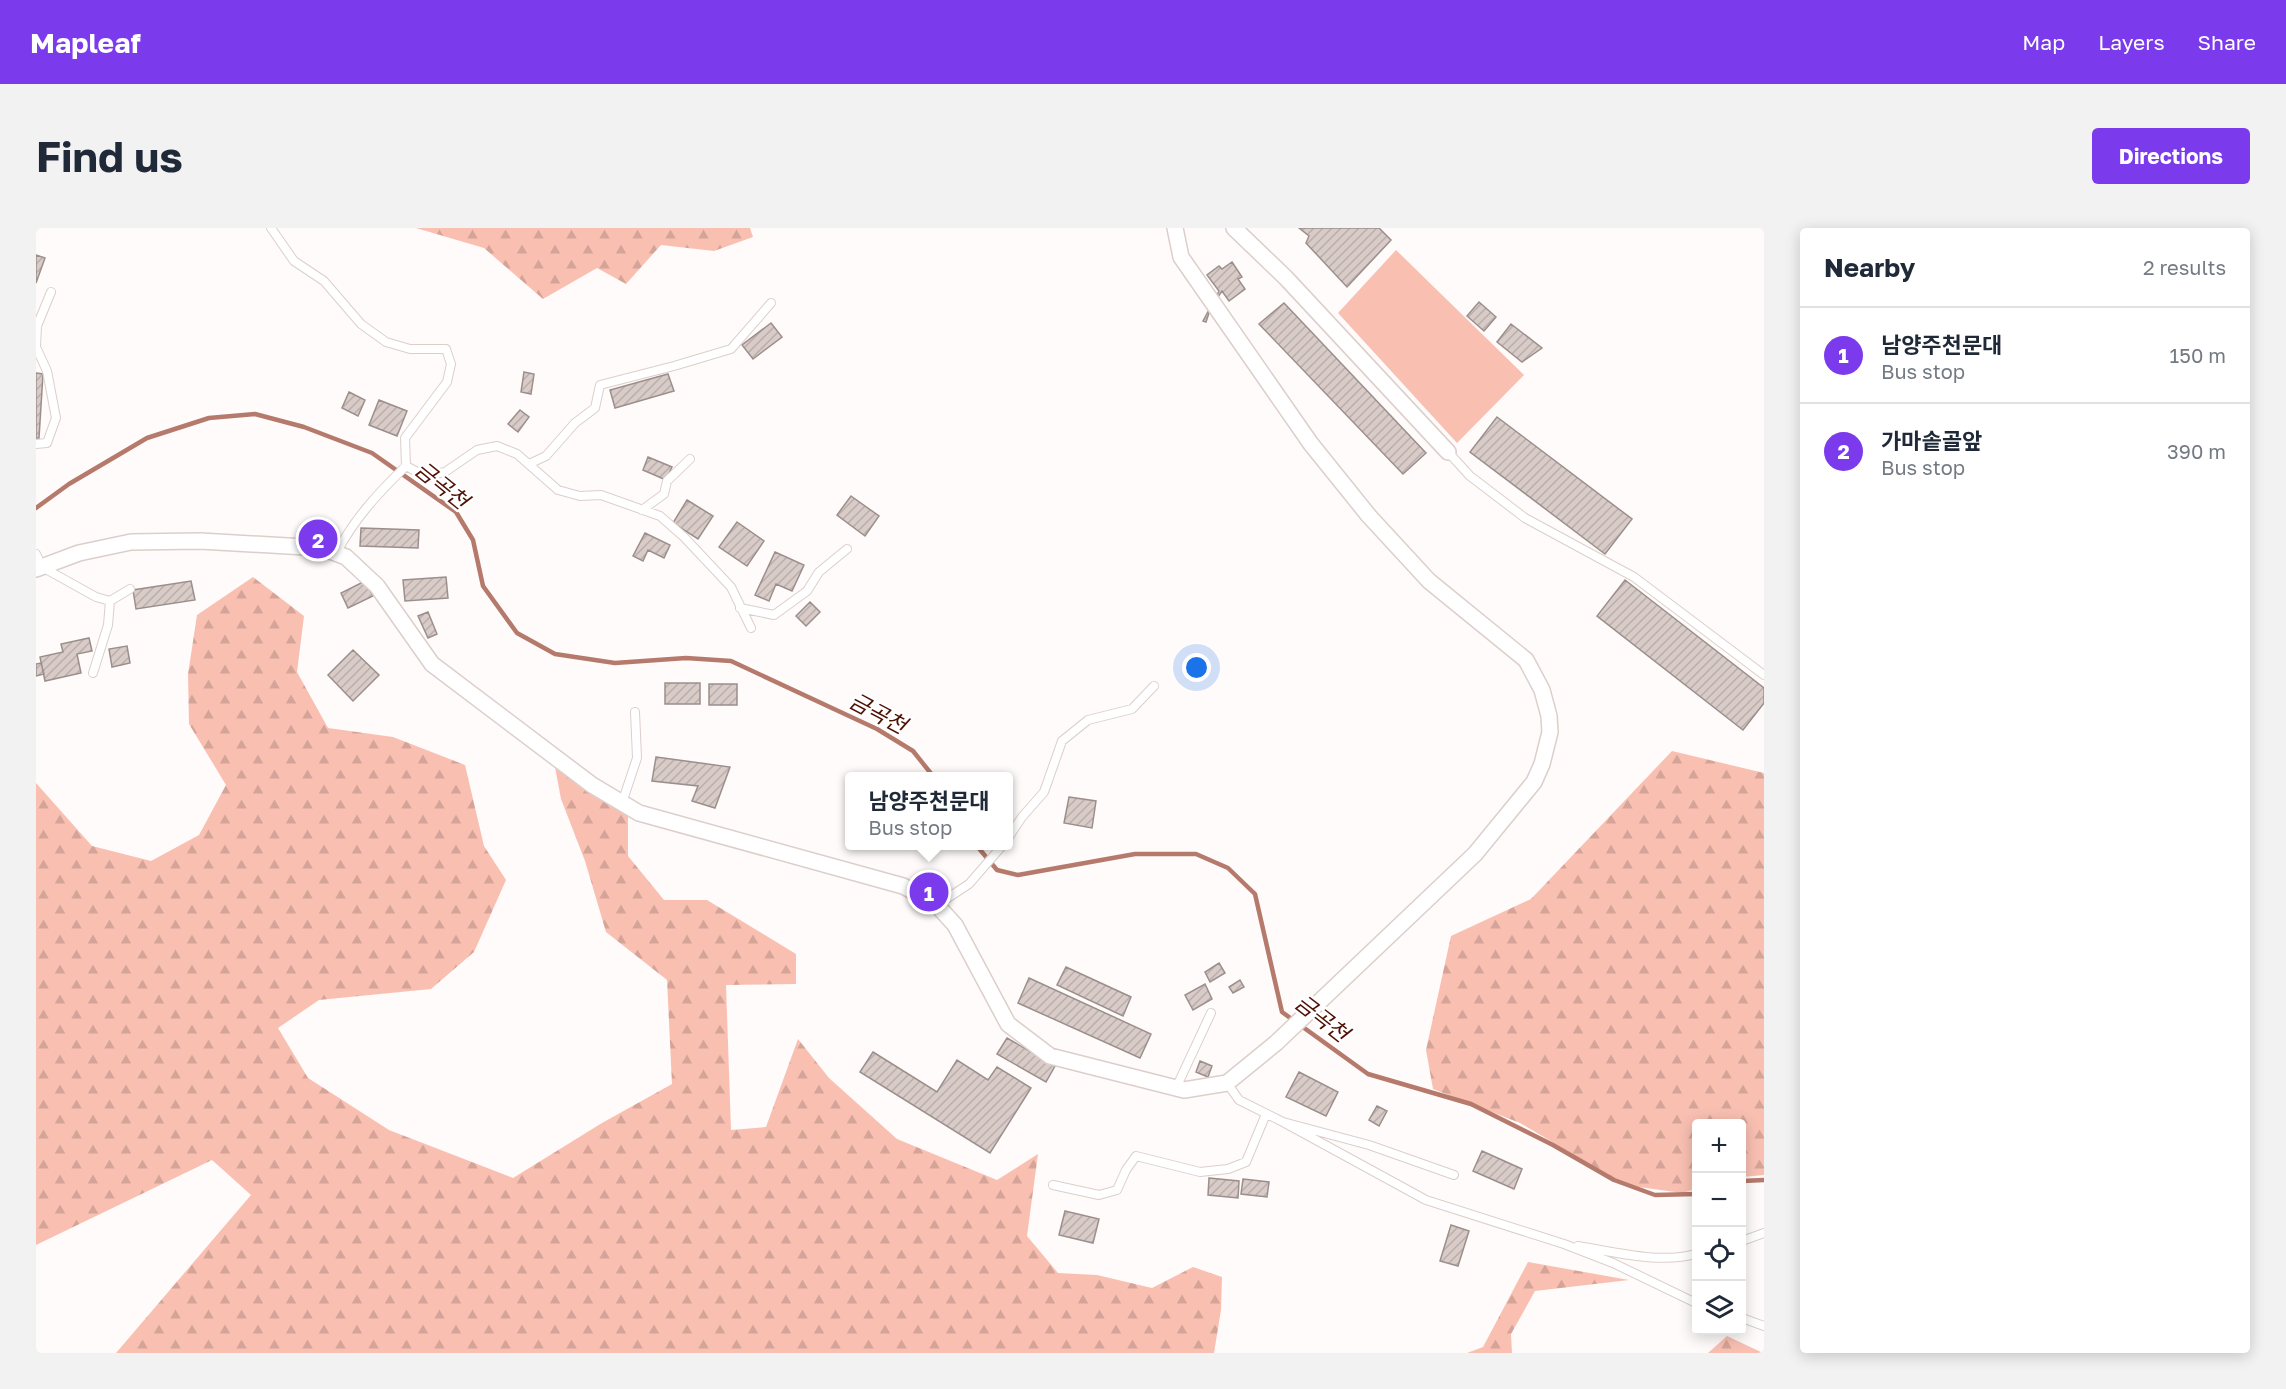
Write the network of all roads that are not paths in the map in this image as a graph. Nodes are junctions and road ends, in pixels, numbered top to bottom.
1 (271, 228) edge
2 (1175, 228) edge
3 (1234, 228) edge
4 (51, 292) dead end
5 (771, 303) dead end
6 (36, 444) edge
7 (1448, 452) joint
8 (690, 459) dead end
9 (528, 464) junction
10 (406, 466) junction
11 (642, 510) junction
12 (847, 549) dead end
13 (336, 554) junction
14 (38, 563) edge
15 (130, 589) dead end
16 (110, 601) junction
17 (740, 608) junction
18 (751, 628) dead end
19 (93, 673) dead end
20 (1764, 675) edge
21 (1154, 686) dead end
22 (634, 712) dead end
23 (622, 803) junction
24 (1013, 830) edge
25 (999, 850) edge
26 (937, 905) junction
27 (1211, 1013) dead end
28 (1227, 1083) junction
29 (1176, 1088) junction
30 (1266, 1114) junction
31 (1283, 1122) junction
32 (1454, 1175) dead end
33 (1053, 1185) dead end
34 (1764, 1233) edge
35 (1746, 1240) edge
36 (1564, 1244) junction
37 (1692, 1255) edge
38 (1692, 1301) edge
39 (1746, 1319) edge
40 (1764, 1326) edge

1 - 10 lane
2 - 28 street
3 - 7 street
4 - 6 lane
5 - 9 lane
7 - 20 lane
8 - 11 lane
9 - 10 lane
9 - 11 lane
10 - 13 lane
11 - 17 lane
12 - 17 lane
13 - 14 street
13 - 23 street
14 - 16 lane
15 - 16 lane
16 - 19 lane
17 - 18 lane
21 - 24 lane
22 - 23 lane
23 - 26 street
25 - 26 lane
26 - 29 street
27 - 29 lane
28 - 29 street
28 - 30 lane
30 - 31 lane
30 - 33 lane
31 - 32 lane
31 - 36 lane
34 - 35 lane
36 - 37 lane
36 - 38 lane
39 - 40 lane

